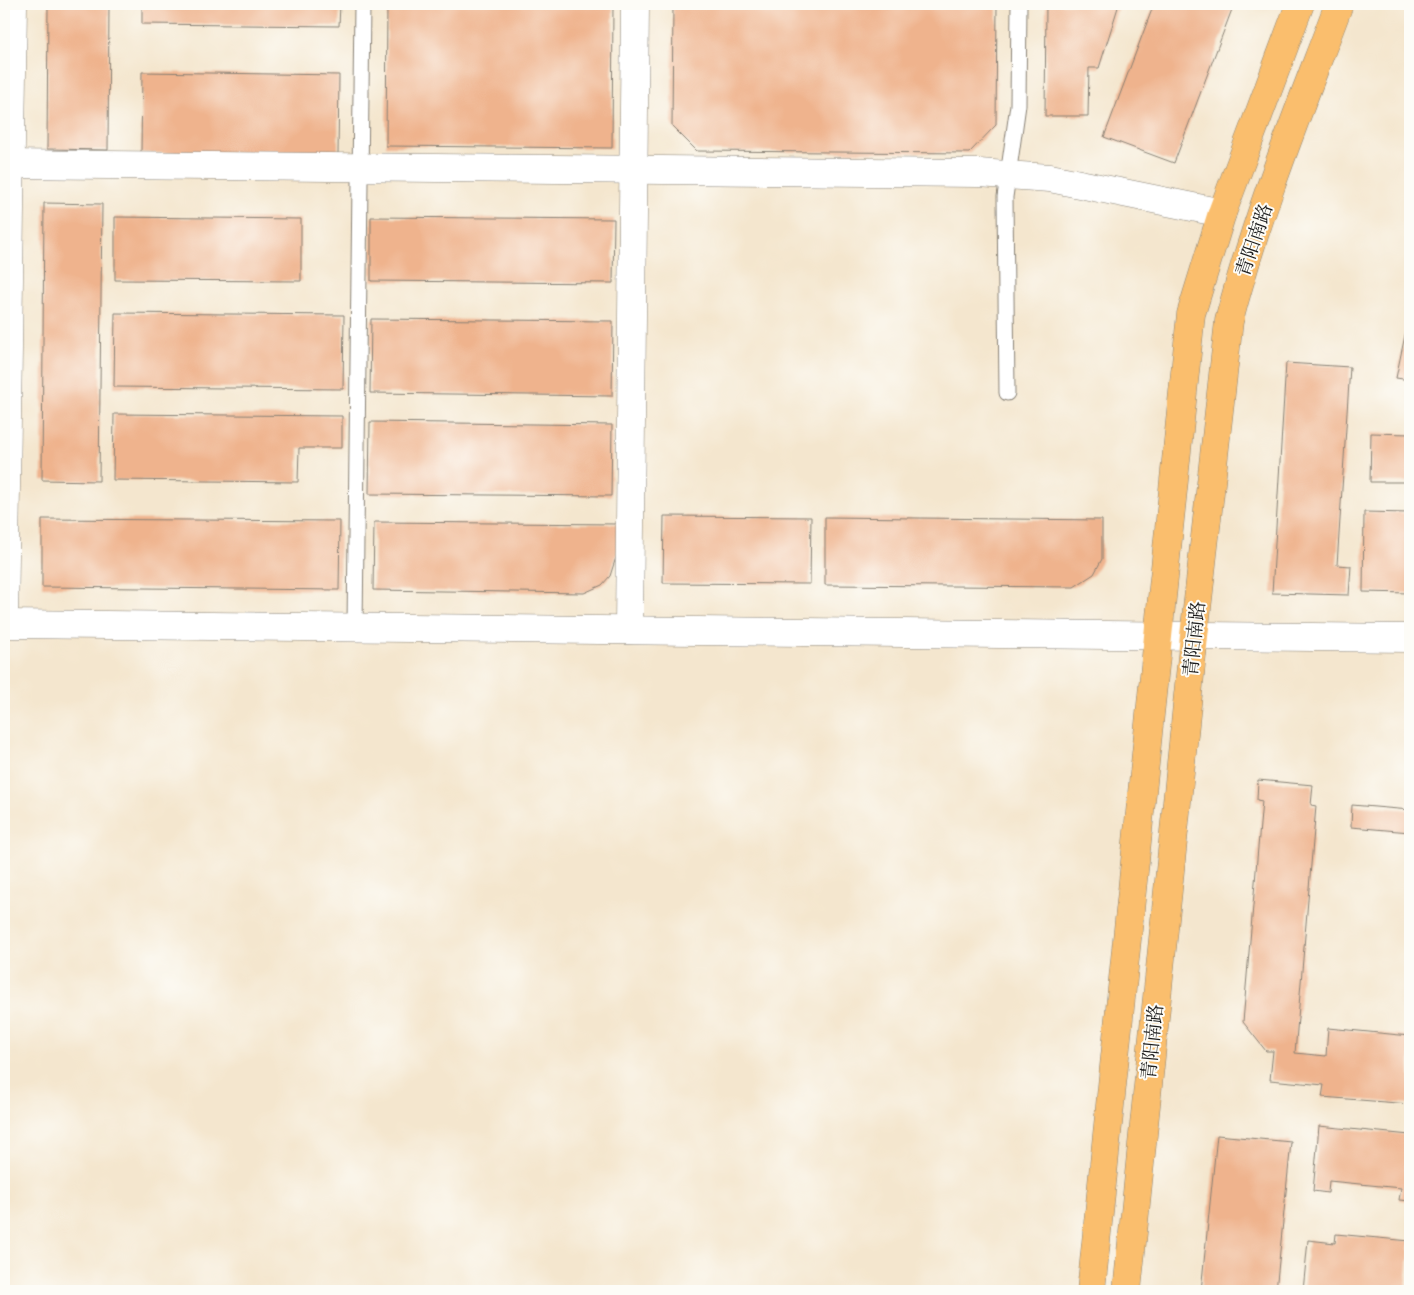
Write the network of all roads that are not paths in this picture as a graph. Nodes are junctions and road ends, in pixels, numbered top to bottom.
1 (13, 4) edge
2 (362, 4) edge
3 (635, 4) edge
4 (1019, 4) edge
5 (1300, 4) edge
6 (1339, 4) edge
7 (7, 164) edge
8 (360, 167) junction
9 (634, 169) junction
10 (1008, 175) junction
11 (1222, 213) junction
12 (1006, 394) dead end
13 (4, 624) edge
14 (355, 627) junction
15 (629, 630) junction
16 (1157, 635) junction
17 (1194, 636) junction
18 (1410, 638) edge
19 (1091, 1291) edge
20 (1127, 1291) edge

1 - 7 street
2 - 8 lane
3 - 9 street
4 - 10 lane
5 - 11 main road, 青阳南路
6 - 17 main road, 青阳南路
7 - 8 street
7 - 13 street
8 - 9 street
8 - 14 lane
9 - 10 street
9 - 15 street
10 - 11 street
10 - 12 lane
11 - 16 main road, 青阳南路
13 - 14 street
14 - 15 street
15 - 16 street
16 - 17 street
16 - 19 main road, 青阳南路
17 - 18 street
17 - 20 main road, 青阳南路

